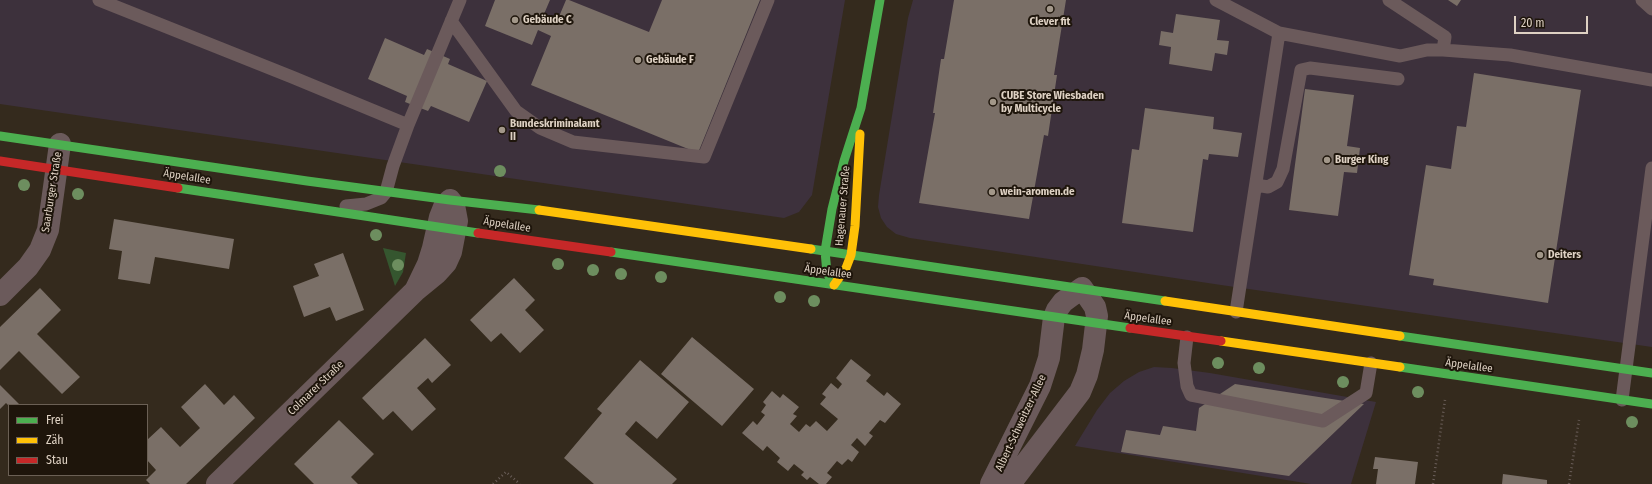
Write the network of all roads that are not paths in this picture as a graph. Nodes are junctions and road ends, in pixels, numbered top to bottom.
1 (99, 0) edge
2 (460, 0) edge
3 (768, 0) edge
4 (880, 0) edge
5 (1216, 0) edge
6 (1389, 0) edge
7 (1642, 0) edge
8 (1652, 9) edge
9 (451, 21) junction
10 (1279, 33) junction
11 (1443, 50) junction
12 (1398, 79) dead end
13 (1652, 80) edge
14 (860, 108) junction
15 (408, 126) junction
16 (0, 136) edge
17 (60, 144) junction
18 (0, 161) edge
19 (1652, 168) edge
20 (56, 169) junction
21 (1256, 185) junction
22 (386, 192) junction
23 (450, 200) junction
24 (309, 207) junction
25 (446, 228) junction
26 (1648, 234) edge
27 (825, 251) junction
28 (851, 255) junction
29 (834, 285) junction
30 (1082, 288) junction
31 (0, 295) edge
32 (1236, 312) junction
33 (1054, 317) junction
34 (1097, 323) junction
35 (1186, 336) junction
36 (1370, 363) junction
37 (1627, 369) junction
38 (1652, 373) edge
39 (1622, 400) junction
40 (1652, 404) edge
41 (217, 484) edge
42 (991, 484) edge
43 (1010, 484) edge

1 - 15 lane
2 - 9 lane
3 - 9 lane
4 - 14 main road, Hagenauer Straße
5 - 10 lane
6 - 11 lane
7 - 8 lane
9 - 15 lane
10 - 11 lane
10 - 21 lane
11 - 13 lane
12 - 21 lane
14 - 27 main road, Hagenauer Straße
14 - 28 main road, Hagenauer Straße
15 - 22 lane
16 - 17 main road, Äppelallee
17 - 20 street, Saarburger Straße
17 - 22 main road, Äppelallee
18 - 20 main road, Äppelallee
19 - 26 lane
20 - 24 main road, Äppelallee
20 - 31 street, Saarburger Straße
21 - 32 lane
22 - 23 main road, Äppelallee
22 - 24 lane
23 - 25 street, Colmarer Straße
23 - 27 main road, Äppelallee
24 - 25 main road, Äppelallee
25 - 29 main road, Äppelallee
25 - 41 street, Colmarer Straße
26 - 37 lane
27 - 28 main road, Äppelallee
27 - 29 main road, Hagenauer Straße
28 - 29 main road, Hagenauer Straße
28 - 30 main road, Äppelallee
29 - 33 main road, Äppelallee
30 - 32 main road, Äppelallee
30 - 33 street, Albert-Schweitzer-Allee
30 - 34 street, Albert-Schweitzer-Allee
32 - 37 main road, Äppelallee
33 - 34 main road, Äppelallee
33 - 42 street, Albert-Schweitzer-Allee
34 - 35 main road, Äppelallee
34 - 43 street, Albert-Schweitzer-Allee
35 - 36 main road, Äppelallee
35 - 36 lane
36 - 39 main road, Äppelallee
37 - 38 main road, Äppelallee
37 - 39 lane
39 - 40 main road, Äppelallee

